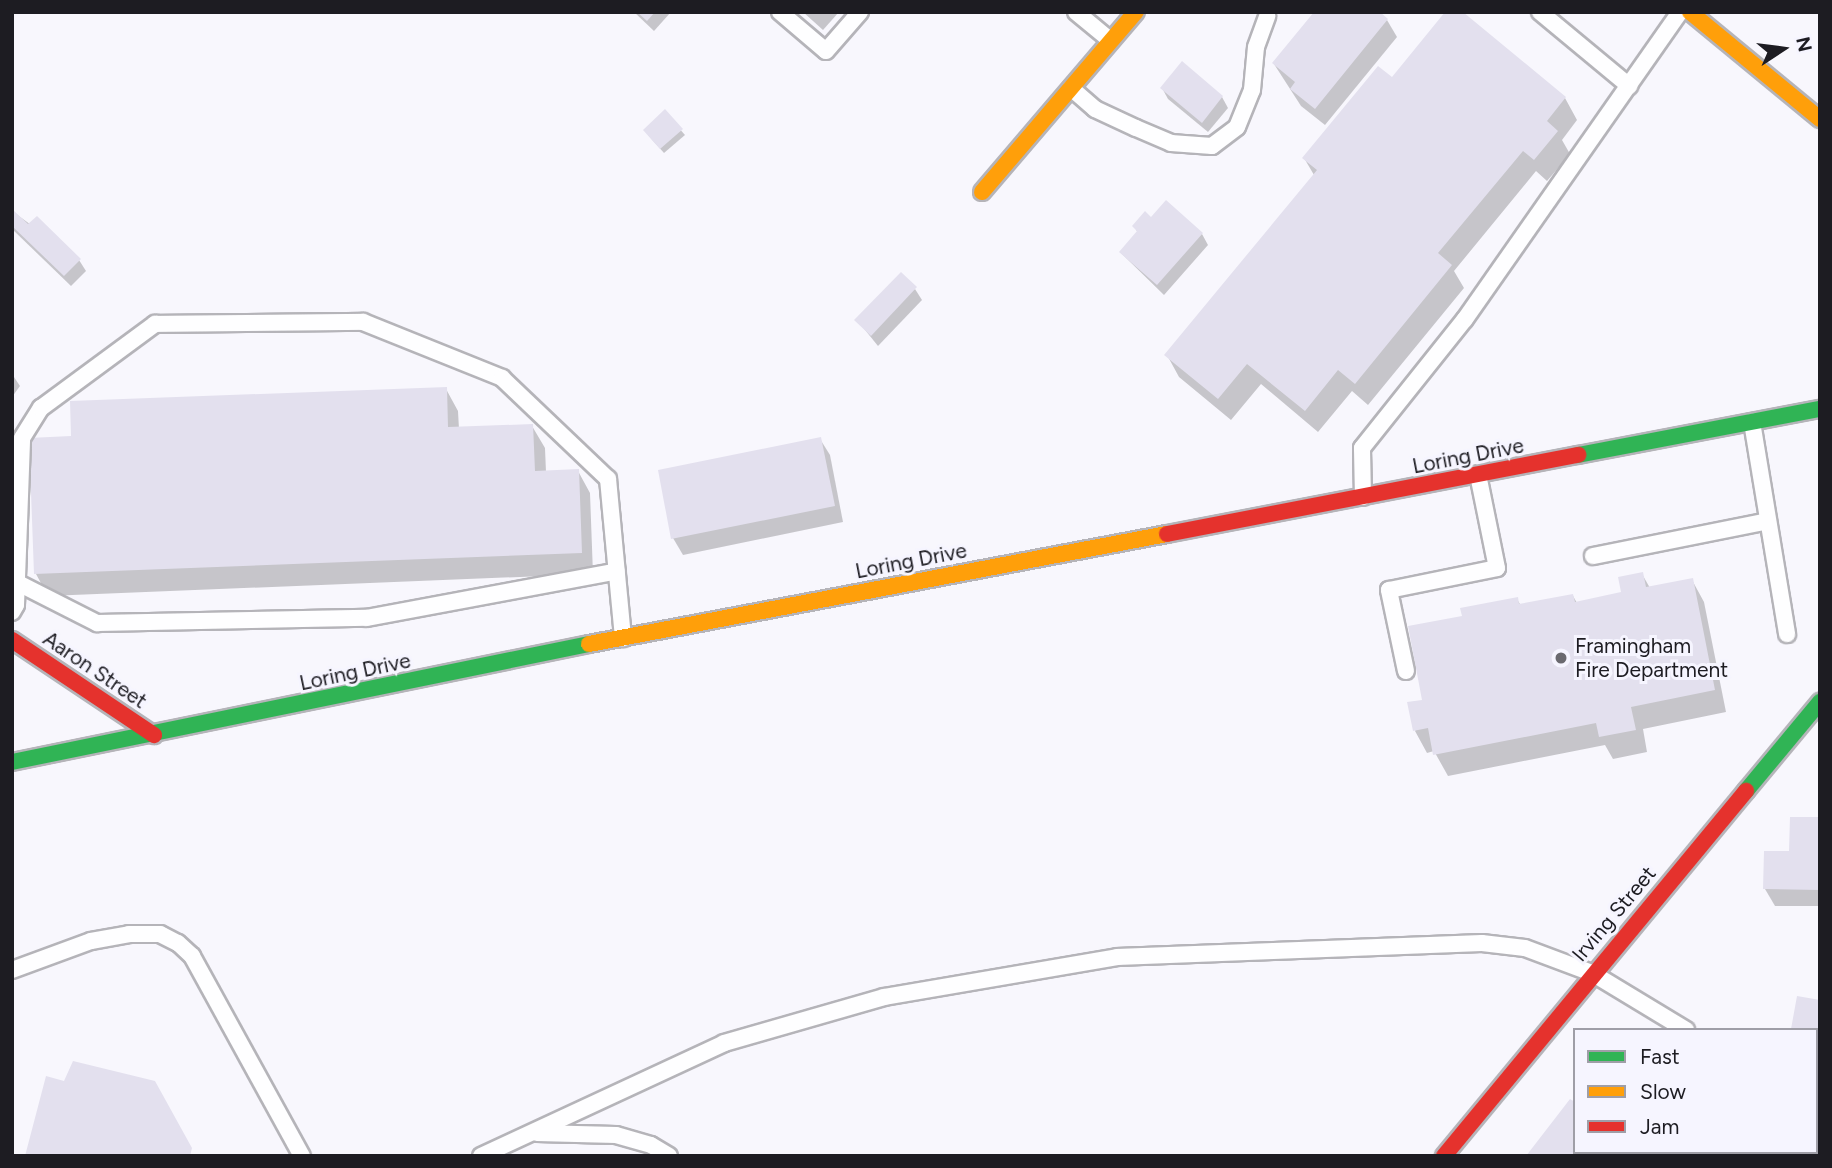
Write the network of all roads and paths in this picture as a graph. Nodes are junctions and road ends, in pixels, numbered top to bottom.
1 (780, 12) edge
2 (860, 12) edge
3 (1076, 12) edge
4 (1136, 12) edge
5 (1540, 12) edge
6 (1680, 12) edge
7 (1690, 12) edge
8 (1267, 16) dead end
9 (1111, 41) junction
10 (1629, 86) junction
11 (1071, 88) junction
12 (1820, 119) edge
13 (982, 192) dead end
14 (1820, 410) edge
15 (1752, 422) junction
16 (1478, 475) junction
17 (1363, 497) junction
18 (1768, 521) junction
19 (1593, 556) dead end
20 (617, 571) junction
21 (18, 583) junction
22 (12, 612) edge
23 (1787, 635) dead end
24 (623, 638) junction
25 (12, 640) edge
26 (1406, 671) dead end
27 (1820, 702) edge
28 (154, 735) junction
29 (12, 762) edge
30 (12, 970) edge
31 (1592, 973) junction
32 (1679, 1028) edge
33 (515, 1139) junction
34 (302, 1156) edge
35 (481, 1156) edge
36 (669, 1156) edge
37 (1444, 1156) edge

1 - 2 lane
3 - 9 lane
4 - 9 street
5 - 10 lane
6 - 10 lane
7 - 12 street
8 - 11 lane
9 - 11 street
10 - 17 lane
11 - 13 street
14 - 15 street, Loring Drive
15 - 16 street, Loring Drive
15 - 18 lane
16 - 17 street, Loring Drive
16 - 26 lane
17 - 24 street, Loring Drive
18 - 19 lane
18 - 23 lane
20 - 21 lane
20 - 21 lane
20 - 24 lane
21 - 22 lane
24 - 28 street, Loring Drive
25 - 28 street, Aaron Street
27 - 31 street, Irving Street
28 - 29 street, Loring Drive
30 - 34 lane
31 - 32 lane
31 - 33 lane
31 - 37 street, Irving Street
33 - 35 lane
33 - 36 lane

